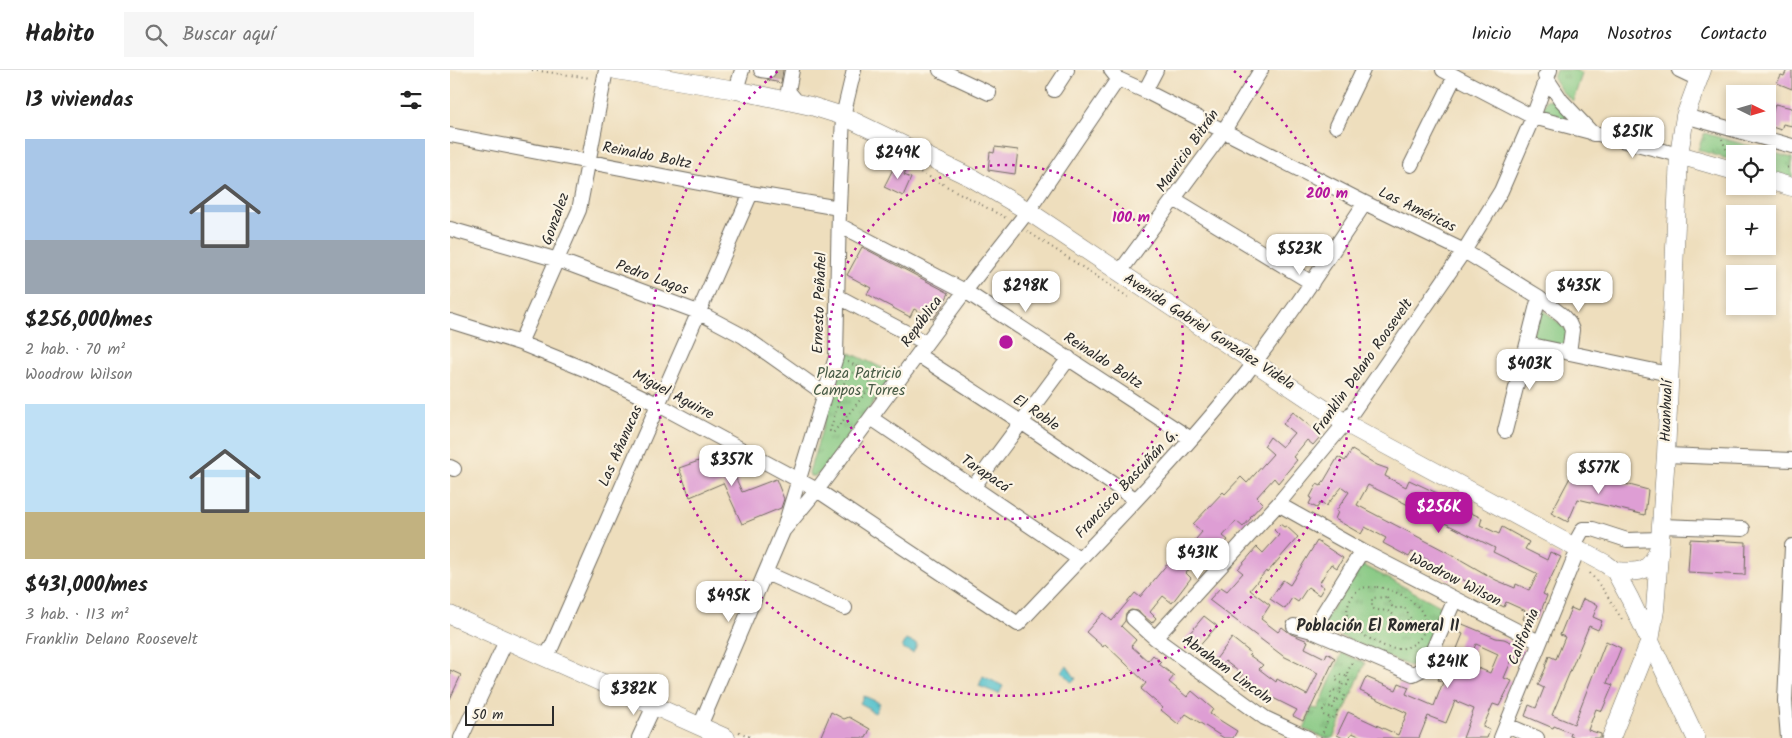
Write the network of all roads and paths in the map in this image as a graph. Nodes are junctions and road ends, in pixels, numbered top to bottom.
1 (532, 70) edge
2 (742, 70) edge
3 (854, 70) edge
4 (940, 70) edge
5 (1067, 70) edge
6 (1156, 70) edge
7 (1261, 70) edge
8 (1363, 70) edge
9 (1680, 70) edge
10 (608, 73) edge
11 (789, 73) edge
12 (1449, 73) edge
13 (1546, 73) edge
14 (1114, 74) edge
15 (1700, 75) edge
16 (736, 90) junction
17 (1054, 90) dead end
18 (1145, 91) junction
19 (989, 93) dead end
20 (798, 103) junction
21 (842, 116) junction
22 (1685, 116) junction
23 (1533, 117) junction
24 (1336, 126) dead end
25 (1724, 127) junction
26 (1223, 132) junction
27 (1594, 134) junction
28 (450, 135) edge
29 (1792, 146) edge
30 (1726, 149) edge
31 (1679, 155) junction
32 (893, 157) dead end
33 (588, 161) junction
34 (1411, 164) dead end
35 (1726, 169) edge
36 (1776, 182) edge
37 (1792, 187) edge
38 (751, 193) junction
39 (1174, 199) junction
40 (1364, 203) junction
41 (839, 208) junction
42 (1022, 217) junction
43 (838, 225) junction
44 (450, 229) edge
45 (1464, 251) junction
46 (558, 260) junction
47 (1119, 273) junction
48 (1312, 284) junction
49 (965, 291) junction
50 (838, 296) junction
51 (1539, 297) junction
52 (1131, 299) dead end
53 (698, 312) junction
54 (450, 321) edge
55 (520, 343) junction
56 (1527, 344) junction
57 (922, 349) junction
58 (1569, 353) junction
59 (836, 357) junction
60 (1069, 358) junction
61 (1255, 362) junction
62 (864, 370) junction
63 (1669, 374) junction
64 (861, 377) junction
65 (895, 385) junction
66 (825, 394) junction
67 (657, 404) junction
68 (871, 418) junction
69 (1022, 422) junction
70 (1345, 423) junction
71 (1505, 431) dead end
72 (1191, 439) junction
73 (1666, 455) junction
74 (1792, 460) edge
75 (798, 480) junction
76 (974, 486) junction
77 (817, 490) junction
78 (1135, 499) junction
79 (1278, 504) junction
80 (1743, 529) dead end
81 (784, 530) junction
82 (1660, 537) junction
83 (1792, 546) edge
84 (1362, 551) junction
85 (1576, 551) junction
86 (1079, 559) junction
87 (1615, 571) junction
88 (766, 573) junction
89 (1362, 588) joint
90 (1791, 596) edge
91 (1455, 599) junction
92 (845, 608) dead end
93 (1394, 608) joint
94 (450, 615) edge
95 (1133, 618) dead end
96 (1018, 624) joint
97 (1294, 626) dead end
98 (1627, 628) dead end
99 (1312, 631) junction
100 (1155, 638) junction
101 (1650, 640) junction
102 (506, 641) junction
103 (1539, 642) junction
104 (1357, 651) junction
105 (545, 657) junction
106 (1346, 676) junction
107 (1343, 684) junction
108 (1340, 692) junction
109 (1336, 700) junction
110 (654, 706) junction
111 (1333, 708) junction
112 (1329, 718) junction
113 (1507, 725) junction
114 (700, 726) junction
115 (461, 738) edge
116 (639, 738) edge
117 (726, 738) edge
118 (1308, 738) edge
119 (1320, 738) edge
120 (1501, 738) edge
121 (1536, 738) edge
122 (1612, 738) edge
123 (1696, 738) edge
124 (1788, 738) edge

1 - 10 path
2 - 16 street
3 - 21 street, Ernesto Peñafiel
4 - 19 street
5 - 17 street
6 - 18 street
7 - 26 street, Mauricio Bitrán
8 - 24 street
9 - 15 street, Huanhualí
10 - 16 main road, Avenida Gabriel González Videla
10 - 33 street, Gonzalez
11 - 20 street
12 - 23 street
12 - 34 street
13 - 23 street, Franklin Delano Roosevelt
13 - 27 street
14 - 18 street, Las Américas
14 - 42 street, República
15 - 22 main road, Huanhualí
16 - 20 main road, Avenida Gabriel González Videla
18 - 26 street, Las Américas
20 - 21 main road, Avenida Gabriel González Videla
21 - 41 street, Ernesto Peñafiel
21 - 42 main road, Avenida Gabriel González Videla
22 - 25 street
22 - 31 main road, Huanhualí
23 - 27 street
23 - 45 street, Franklin Delano Roosevelt
25 - 29 street
25 - 30 path
26 - 39 street, Mauricio Bitrán
26 - 40 street, Las Américas
27 - 31 street
28 - 33 street, Reinaldo Boltz
31 - 35 main road
31 - 63 main road, Huanhualí
32 - 42 path
33 - 38 street, Reinaldo Boltz
33 - 46 street, Gonzalez
36 - 37 main road
38 - 41 street, Reinaldo Boltz
38 - 53 street, Las Añanucas
39 - 47 street, Mauricio Bitrán
39 - 48 street
40 - 45 street, Las Américas
40 - 48 street, Francisco Bascuñán G.
41 - 43 street, Ernesto Peñafiel
42 - 47 main road, Avenida Gabriel González Videla
42 - 49 street, República
42 - 52 path
43 - 49 street, Reinaldo Boltz
43 - 50 street, Ernesto Peñafiel
44 - 46 street, Pedro Lagos
45 - 51 street, Las Américas
45 - 70 street, Franklin Delano Roosevelt
46 - 53 street, Pedro Lagos
46 - 55 street, Gonzalez
47 - 61 main road, Avenida Gabriel González Videla
48 - 61 street, Francisco Bascuñán G.
49 - 57 street, República
49 - 60 street, Reinaldo Boltz
50 - 57 street, El Roble
50 - 59 street, Ernesto Peñafiel
51 - 56 street
51 - 58 street, Las Américas
53 - 66 street, Pedro Lagos
53 - 67 street, Las Añanucas
54 - 55 street, Miguel Aguirre
55 - 67 street, Miguel Aguirre
56 - 58 street
56 - 71 street
57 - 65 street, República
57 - 69 street, El Roble
58 - 63 street
59 - 62 path
59 - 66 street, Ernesto Peñafiel
60 - 69 street
60 - 72 street, Reinaldo Boltz
61 - 70 main road, Avenida Gabriel González Videla
61 - 72 street, Francisco Bascuñán G.
62 - 64 path
62 - 65 path
63 - 73 main road, Huanhualí
64 - 64 path
65 - 68 street, República
66 - 75 street, Ernesto Peñafiel
67 - 75 street, Miguel Aguirre
67 - 105 street, Las Añanucas
68 - 76 street, Tarapacá
68 - 77 street, República
69 - 76 street
69 - 78 street, El Roble
70 - 79 street, Franklin Delano Roosevelt
70 - 85 main road, Avenida Gabriel González Videla
72 - 78 street, Francisco Bascuñán G.
73 - 74 street
73 - 82 main road, Huanhualí
75 - 77 street, Miguel Aguirre
75 - 81 street, Ernesto Peñafiel
76 - 86 street, Tarapacá
77 - 81 street, República
77 - 96 street, Miguel Aguirre
78 - 86 street, Francisco Bascuñán G.
79 - 84 street, Woodrow Wilson
79 - 100 street, Franklin Delano Roosevelt
80 - 82 street
81 - 88 street, República
82 - 85 street
82 - 87 main road
82 - 101 main road, Huanhualí
83 - 90 street
84 - 91 street, Woodrow Wilson
84 - 99 street
85 - 87 main road, Avenida Gabriel González Videla
85 - 98 path
85 - 103 street, California
86 - 96 street, Francisco Bascuñán G.
87 - 101 main road, Avenida Gabriel González Videla
88 - 92 street
88 - 114 street, República
89 - 89 path
90 - 124 street
91 - 103 street, Woodrow Wilson
91 - 104 street
93 - 93 path
94 - 102 main road
95 - 100 street, Abraham Lincoln
97 - 99 street
99 - 104 street
100 - 118 street, Abraham Lincoln
101 - 122 main road, Huanhualí
101 - 123 main road, Avenida Gabriel González Videla
102 - 105 main road
102 - 115 street
103 - 113 street, California
104 - 106 path
105 - 110 main road
106 - 107 path
106 - 107 path
107 - 108 path
108 - 109 path
108 - 109 path
109 - 111 path
110 - 114 main road
110 - 116 street
111 - 112 path
111 - 112 path
112 - 119 path
113 - 120 street, California
113 - 121 street
114 - 117 main road

